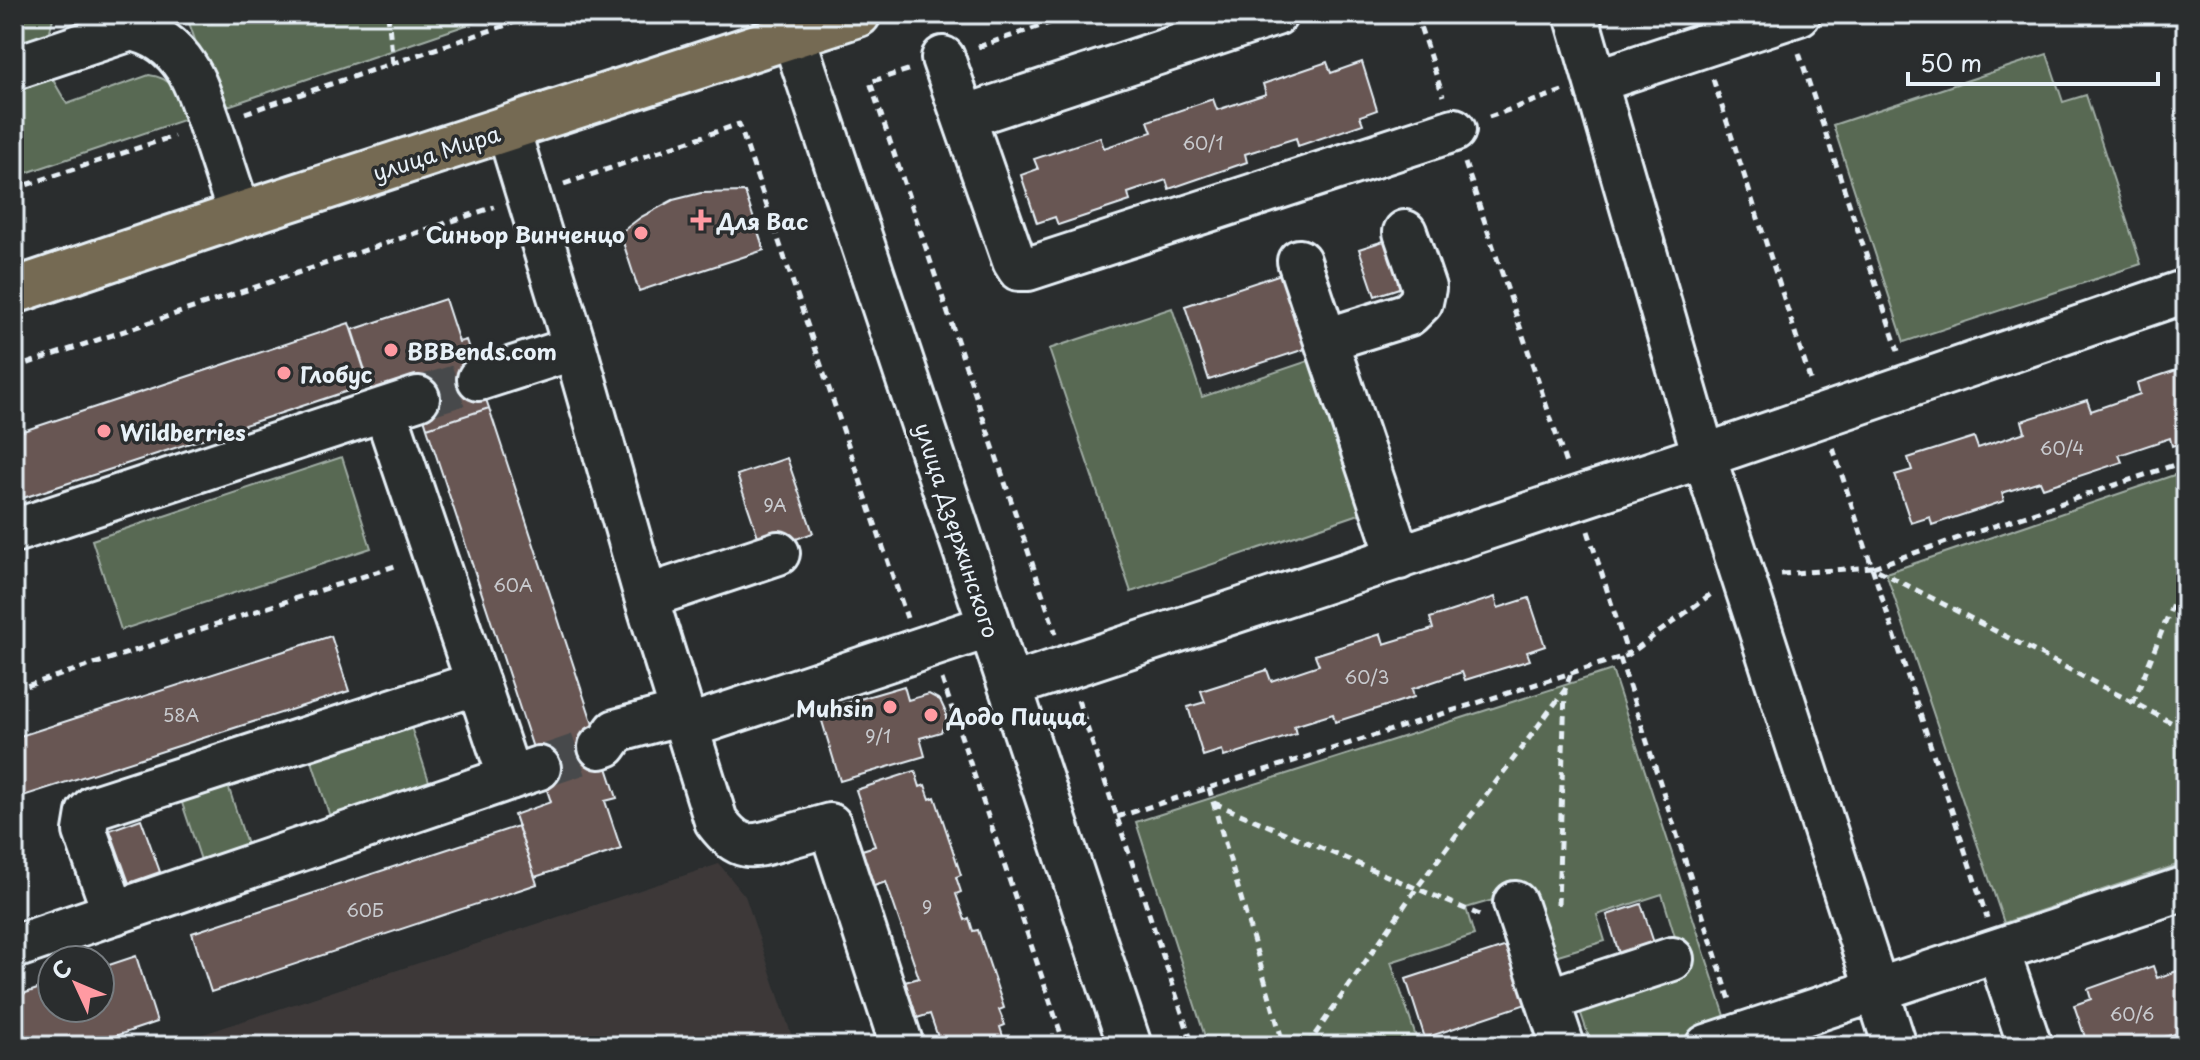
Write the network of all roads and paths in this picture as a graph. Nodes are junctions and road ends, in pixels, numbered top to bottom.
1 (388, 14) edge
2 (539, 14) edge
3 (858, 14) edge
4 (1276, 14) edge
5 (1416, 14) edge
6 (1576, 14) edge
7 (1793, 16) edge
8 (789, 25) edge
9 (1702, 47) junction
10 (943, 58) dead end
11 (393, 65) junction
12 (14, 68) edge
13 (1596, 80) junction
14 (870, 82) dead end
15 (964, 117) junction
16 (210, 124) junction
17 (508, 129) junction
18 (1454, 130) junction
19 (14, 189) edge
20 (529, 195) junction
21 (240, 215) junction
22 (1405, 232) dead end
23 (1299, 261) dead end
24 (14, 291) edge
25 (2186, 291) edge
26 (1326, 340) junction
27 (575, 348) junction
28 (14, 368) edge
29 (479, 379) tunnel mouth
30 (1909, 385) junction
31 (1822, 415) junction
32 (1704, 456) junction
33 (2186, 461) edge
34 (1577, 498) junction
35 (14, 531) edge
36 (433, 553) junction
37 (778, 553) dead end
38 (1399, 558) junction
39 (1872, 567) junction
40 (2186, 571) edge
41 (1745, 581) junction
42 (646, 597) junction
43 (990, 626) junction
44 (918, 650) junction
45 (1628, 655) junction
46 (1620, 658) junction
47 (1067, 668) junction
48 (1571, 673) junction
49 (478, 683) junction
50 (1010, 686) junction
51 (14, 690) edge
52 (1565, 690) junction
53 (2133, 703) junction
54 (684, 720) junction
55 (2186, 730) edge
56 (600, 747) tunnel mouth
57 (1209, 788) junction
58 (1214, 803) junction
59 (1117, 817) junction
60 (2186, 888) edge
61 (1416, 889) junction
62 (114, 913) junction
63 (1532, 919) junction
64 (14, 947) edge
65 (1998, 951) junction
66 (1672, 959) dead end
67 (1877, 992) junction
68 (1548, 1000) junction
69 (1745, 1039) edge
70 (902, 1046) edge
71 (1065, 1046) edge
72 (1130, 1046) edge
73 (1193, 1046) edge
74 (1284, 1046) edge
75 (1307, 1046) edge
76 (1563, 1046) edge
77 (1895, 1046) edge
78 (2030, 1046) edge

1 - 11 path
2 - 11 path
3 - 8 main road, улица Мира
4 - 15 street
5 - 18 path
6 - 13 street
7 - 9 street
7 - 30 path
8 - 17 main road, улица Мира
8 - 43 street, улица Дзержинского
9 - 13 street
9 - 31 path
10 - 15 street
11 - 16 path
12 - 16 street
13 - 18 path
13 - 32 street
14 - 47 path
15 - 18 street
16 - 19 path
16 - 21 street
17 - 20 street
17 - 21 main road, улица Мира
18 - 34 path
20 - 27 street
20 - 28 path
20 - 44 path
21 - 24 main road, улица Мира
22 - 26 street
23 - 26 street
25 - 30 street
26 - 38 street
27 - 29 street
27 - 42 street
30 - 31 street
31 - 32 street
31 - 39 path
32 - 34 street
32 - 41 street
33 - 39 path
34 - 38 street
34 - 45 path
35 - 36 street
36 - 49 street
36 - 51 path
37 - 42 street
38 - 47 street
39 - 41 path
39 - 53 path
39 - 65 path
40 - 53 path
41 - 45 path
41 - 67 street
42 - 54 street
43 - 44 street
43 - 50 street, улица Дзержинского
44 - 54 street
44 - 71 path
45 - 46 path
46 - 48 path
46 - 69 path
47 - 50 street
47 - 59 path
48 - 52 path
48 - 57 path
49 - 62 street
49 - 62 street
50 - 72 street, улица Дзержинского
52 - 61 path
52 - 63 path
53 - 55 path
54 - 56 street
54 - 70 street
57 - 58 path
57 - 59 path
58 - 61 path
58 - 74 path
59 - 73 path
60 - 65 street
61 - 63 path
61 - 75 path
62 - 64 street
63 - 68 street
65 - 67 street
65 - 78 street
66 - 68 street
67 - 69 street
67 - 77 street
68 - 76 street

